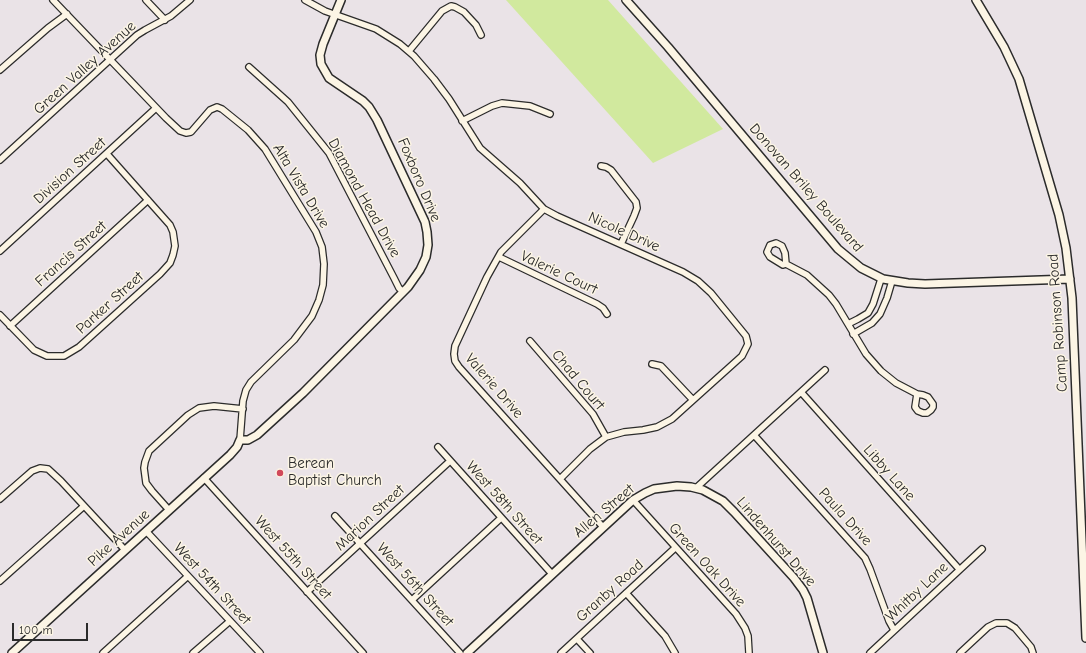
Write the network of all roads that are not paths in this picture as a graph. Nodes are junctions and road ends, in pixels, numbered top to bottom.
1 (53, 0) edge
2 (146, 0) edge
3 (190, 0) edge
4 (305, 0) edge
5 (341, 0) edge
6 (626, 0) edge
7 (976, 0) edge
8 (67, 14) junction
9 (335, 15) junction
10 (164, 20) junction
11 (481, 35) dead end
12 (409, 52) junction
13 (111, 60) junction
14 (249, 67) dead end
15 (0, 70) edge
16 (156, 108) junction
17 (550, 114) dead end
18 (462, 121) junction
19 (107, 154) junction
20 (0, 160) edge
21 (601, 166) dead end
22 (148, 200) junction
23 (544, 209) junction
24 (621, 244) junction
25 (0, 251) edge
26 (499, 257) junction
27 (786, 264) dead end
28 (881, 279) junction
29 (1070, 279) junction
30 (892, 281) junction
31 (403, 292) junction
32 (874, 301) junction
33 (884, 306) junction
34 (607, 314) dead end
35 (865, 314) junction
36 (0, 315) edge
37 (873, 322) junction
38 (848, 324) junction
39 (10, 326) junction
40 (853, 334) junction
41 (530, 341) dead end
42 (652, 364) dead end
43 (825, 370) dead end
44 (801, 392) junction
45 (917, 394) dead end
46 (693, 400) junction
47 (243, 409) junction
48 (754, 435) junction
49 (606, 437) junction
50 (240, 440) junction
51 (438, 447) dead end
52 (450, 461) junction
53 (204, 478) junction
54 (560, 479) junction
55 (696, 488) junction
56 (0, 499) edge
57 (633, 500) junction
58 (84, 506) junction
59 (169, 510) junction
60 (335, 516) dead end
61 (501, 518) junction
62 (603, 527) junction
63 (146, 531) junction
64 (1084, 535) edge
65 (360, 543) junction
66 (675, 548) junction
67 (982, 549) dead end
68 (125, 550) junction
69 (959, 569) junction
70 (552, 574) junction
71 (188, 576) junction
72 (0, 581) edge
73 (307, 592) junction
74 (626, 593) junction
75 (412, 600) junction
76 (230, 621) junction
77 (894, 630) junction
78 (1086, 638) edge
79 (576, 639) junction
80 (12, 653) edge
81 (103, 653) edge
82 (193, 653) edge
83 (260, 653) edge
84 (363, 653) edge
85 (460, 653) edge
86 (467, 653) edge
87 (561, 653) edge
88 (590, 653) edge
89 (675, 653) edge
90 (750, 653) edge
91 (823, 653) edge
92 (870, 653) edge
93 (960, 653) edge
94 (1033, 653) edge

1 - 8 street
2 - 10 street
3 - 10 street, Green Valley Avenue
4 - 9 street, Nicole Drive
5 - 9 street, Foxboro Drive
6 - 28 street, Donovan Briley Boulevard
7 - 29 street, Camp Robinson Road
8 - 13 street
8 - 15 street
9 - 12 street, Nicole Drive
9 - 31 street, Foxboro Drive
10 - 13 street, Green Valley Avenue
11 - 12 street
12 - 18 street, Nicole Drive
13 - 16 street
13 - 20 street, Green Valley Avenue
14 - 31 street, Diamond Head Drive
16 - 19 street, Division Street
16 - 47 street, Alta Vista Drive
17 - 18 street
18 - 23 street, Nicole Drive
19 - 22 street
19 - 25 street, Division Street
21 - 24 street
22 - 39 street, Francis Street
22 - 39 street, Parker Street
23 - 24 street, Nicole Drive
23 - 26 street, Valerie Drive
24 - 46 street, Nicole Drive
26 - 34 street, Valerie Court
26 - 54 street, Valerie Drive
27 - 38 street
28 - 30 street, Donovan Briley Boulevard
28 - 32 street
29 - 30 street, Donovan Briley Boulevard
29 - 64 street, Camp Robinson Road
30 - 33 street
31 - 50 street, Foxboro Drive
32 - 33 street
32 - 35 street
33 - 37 street
35 - 37 street
35 - 38 street
36 - 39 street
37 - 40 street
38 - 40 street
40 - 45 street
41 - 49 street, Chad Court
42 - 46 street
43 - 44 street
44 - 48 street
44 - 69 street, Libby Lane
46 - 49 street, Nicole Drive
47 - 50 street, Alta Vista Drive
47 - 59 street
48 - 55 street
48 - 77 street, Paula Drive
49 - 54 street, Nicole Drive
50 - 53 street, Pike Avenue
51 - 52 street, West 58th Street
52 - 61 street, West 58th Street
52 - 65 street, Marion Street
53 - 59 street, Pike Avenue
53 - 73 street, West 55th Street
54 - 62 street, Valerie Drive
55 - 57 street, Allen Street
55 - 91 street, Lindenhurst Drive
56 - 58 street
57 - 62 street, Allen Street
57 - 66 street, Green Oak Drive
58 - 68 street
58 - 72 street
59 - 63 street, Pike Avenue
60 - 65 street, West 56th Street
61 - 70 street, West 58th Street
61 - 75 street
62 - 70 street, Allen Street
63 - 68 street, Pike Avenue
63 - 71 street, West 54th Street
64 - 78 street, Camp Robinson Road
65 - 73 street, Marion Street
65 - 75 street, West 56th Street
66 - 74 street, Granby Road
66 - 90 street, Green Oak Drive
67 - 69 street, Whitby Lane
68 - 80 street, Pike Avenue
69 - 77 street, Whitby Lane
70 - 86 street, Allen Street
71 - 76 street, West 54th Street
71 - 81 street
73 - 84 street, West 55th Street
74 - 79 street, Granby Road
74 - 89 street
75 - 85 street, West 56th Street
76 - 82 street
76 - 83 street, West 54th Street
77 - 92 street, Whitby Lane
79 - 87 street, Granby Road
79 - 88 street
93 - 94 street

